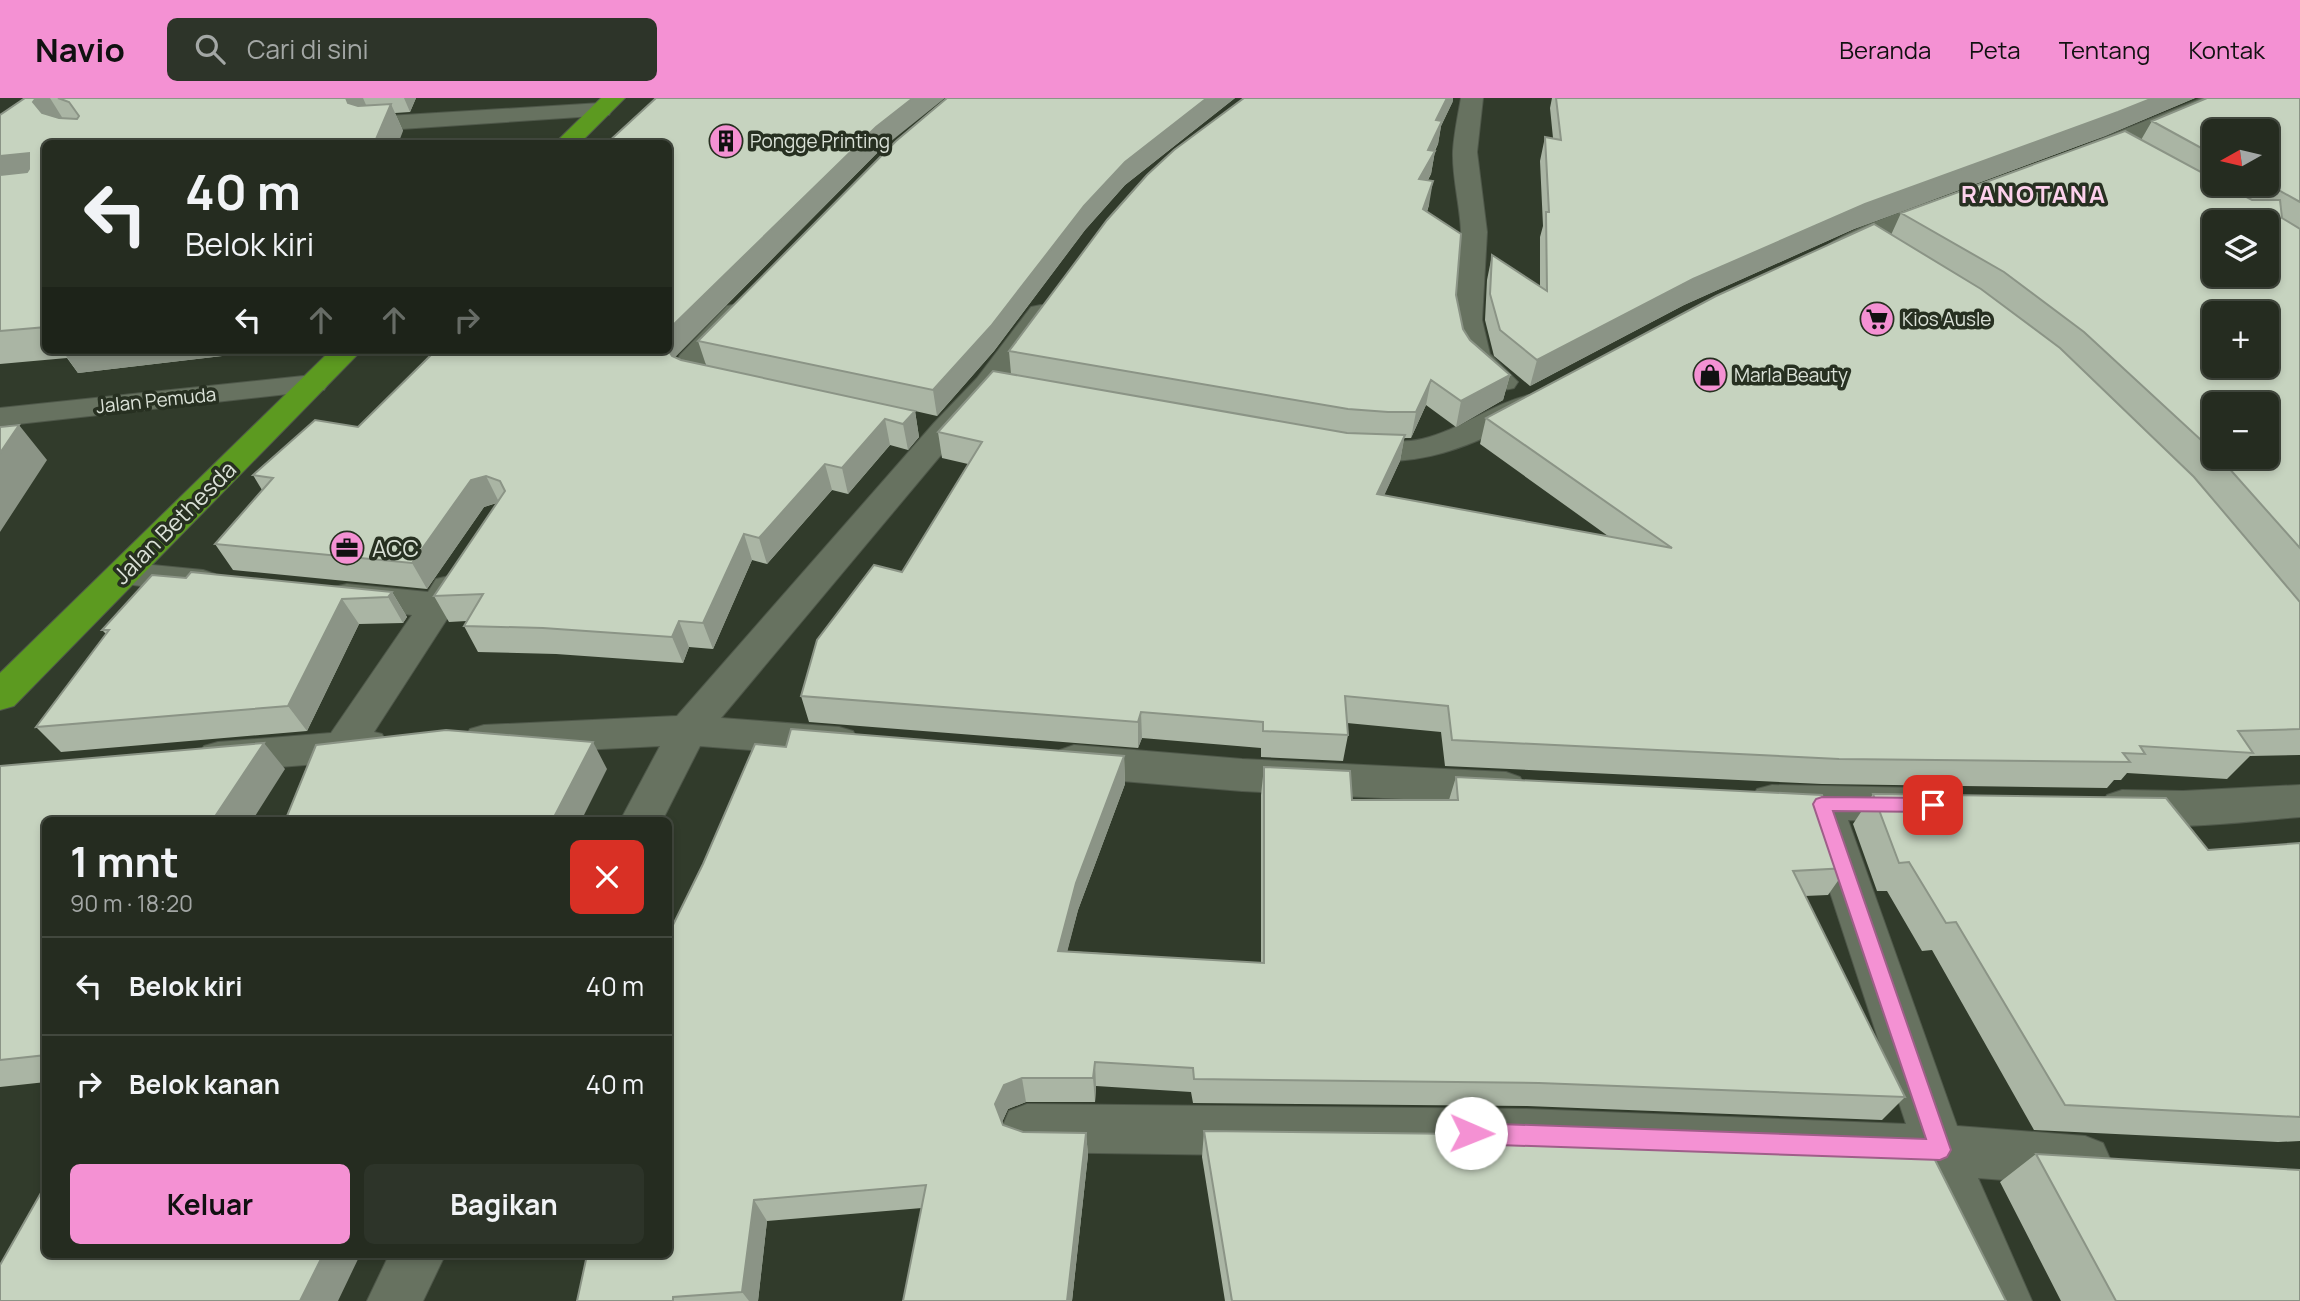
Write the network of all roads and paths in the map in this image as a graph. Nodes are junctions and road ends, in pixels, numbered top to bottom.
1 (1472, 98) edge
2 (2221, 98) edge
3 (607, 104) edge
4 (371, 124) edge
5 (565, 140) edge
6 (2114, 143) junction
7 (2138, 156) edge
8 (2065, 160) edge
9 (1966, 197) edge
10 (1864, 236) junction
11 (1896, 255) edge
12 (1816, 260) edge
13 (1054, 295) edge
14 (752, 297) edge
15 (344, 354) edge
16 (313, 384) junction
17 (755, 389) edge
18 (0, 417) edge
19 (1319, 443) edge
20 (468, 561) edge
21 (122, 574) junction
22 (232, 585) edge
23 (314, 593) edge
24 (438, 605) junction
25 (0, 696) edge
26 (688, 730) junction
27 (453, 741) edge
28 (398, 744) edge
29 (343, 746) junction
30 (882, 746) edge
31 (1034, 758) edge
32 (178, 761) edge
33 (1546, 790) edge
34 (1739, 800) edge
35 (2300, 801) edge
36 (1822, 804) junction
37 (1961, 805) edge
38 (2085, 807) edge
39 (643, 817) edge
40 (1027, 1128) dead end
41 (1940, 1150) junction
42 (2130, 1163) edge
43 (416, 1258) edge
44 (394, 1301) edge
45 (2005, 1301) edge

1 - 19 street
2 - 6 street
3 - 4 street
3 - 5 highway
6 - 7 street
6 - 8 street
9 - 10 street
10 - 11 street
10 - 12 street
13 - 26 street
14 - 17 street
15 - 16 highway, Jalan Bethesda
16 - 18 street, Jalan Pemuda
16 - 21 highway, Jalan Bethesda
20 - 24 street
21 - 22 street
21 - 25 highway, Jalan Bethesda
23 - 24 street
24 - 29 street
26 - 27 street
26 - 30 street
26 - 39 street
28 - 29 street
29 - 32 street
31 - 33 street
34 - 36 street
35 - 38 street
36 - 37 street
36 - 41 street
40 - 41 street
41 - 42 street
41 - 45 street
43 - 44 street

